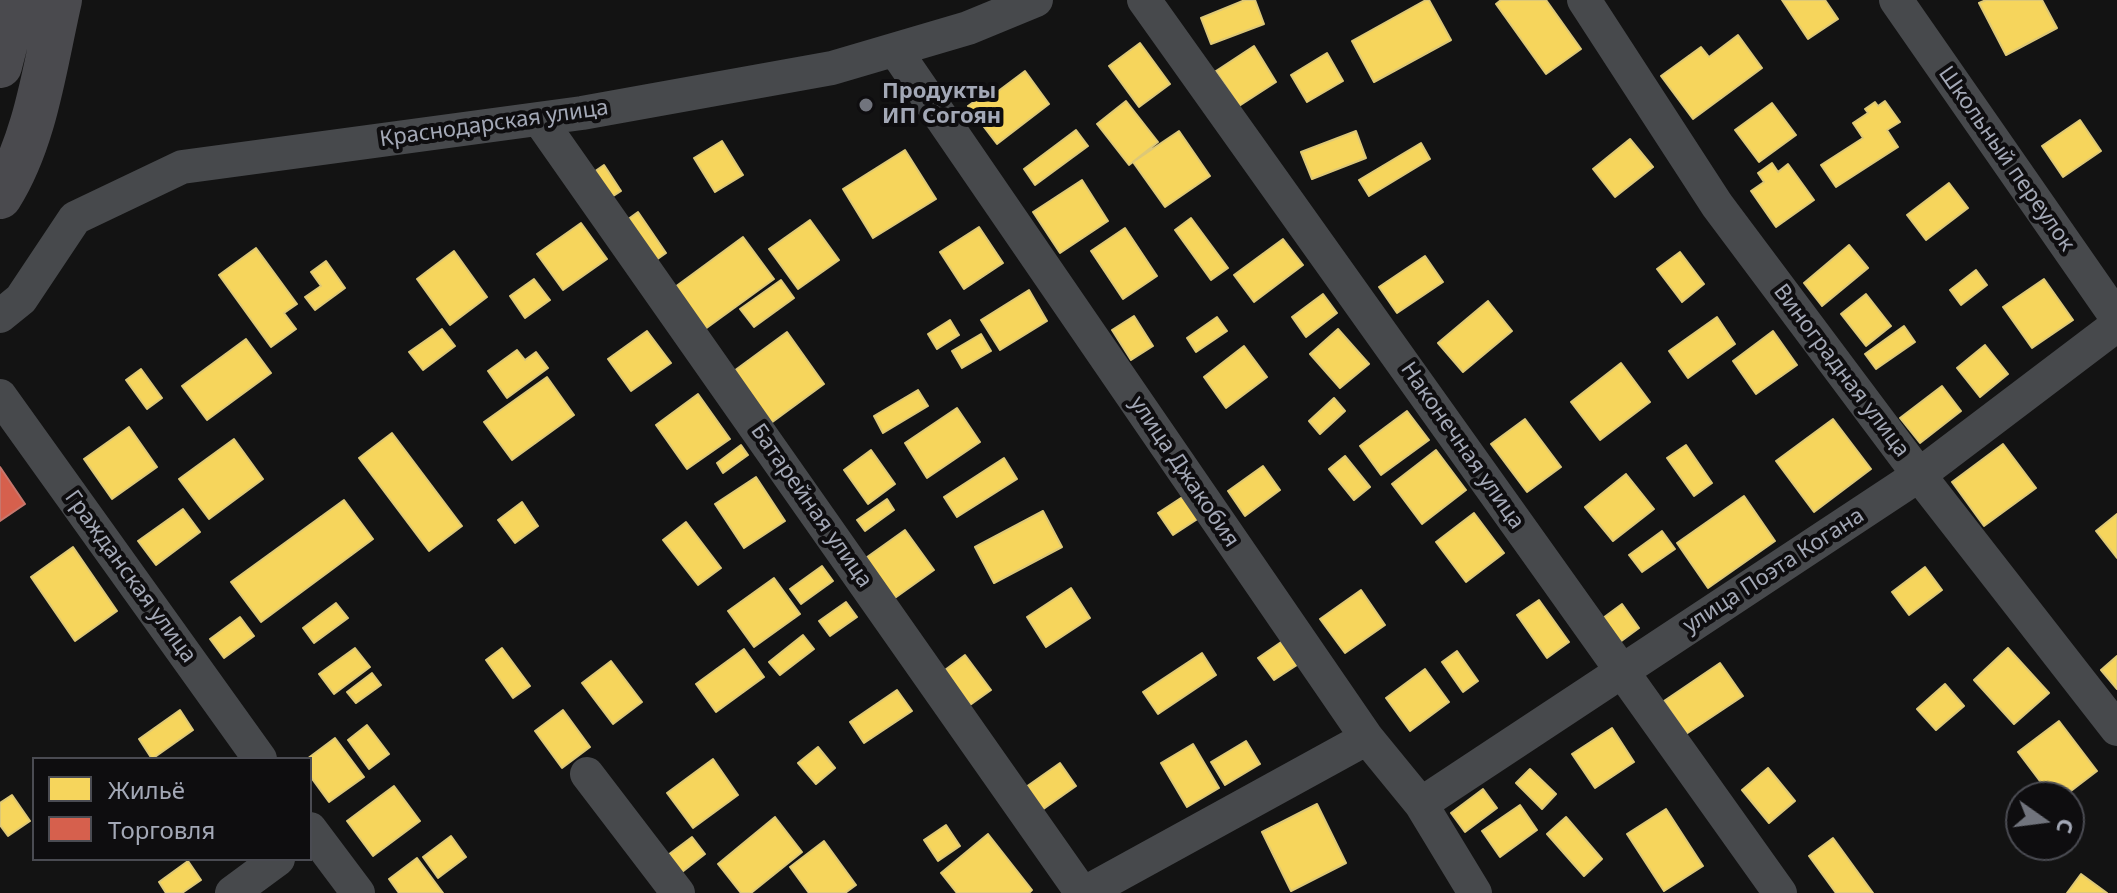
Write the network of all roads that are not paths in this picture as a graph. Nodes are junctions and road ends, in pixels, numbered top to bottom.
1 (17, 0) edge
2 (60, 0) edge
3 (1036, 0) edge
4 (1144, 0) edge
5 (1584, 0) edge
6 (1896, 0) edge
7 (895, 50) junction
8 (0, 66) edge
9 (539, 119) junction
10 (0, 197) edge
11 (0, 316) edge
12 (2117, 318) edge
13 (2117, 325) edge
14 (0, 396) edge
15 (1919, 475) junction
16 (1621, 671) junction
17 (2117, 729) edge
18 (1367, 738) junction
19 (259, 757) edge
20 (587, 774) dead end
21 (1421, 804) junction
22 (312, 834) edge
23 (275, 861) edge
24 (232, 893) edge
25 (358, 893) edge
26 (678, 893) edge
27 (1084, 893) edge
28 (1475, 893) edge
29 (1780, 893) edge

1 - 8 main road
2 - 10 main road
3 - 7 street, Краснодарская улица
4 - 16 street, Наконечная улица
5 - 15 street, Виноградная улица
6 - 12 street, Школьный переулок
7 - 9 street, Краснодарская улица
7 - 18 street, улица Джакобия
9 - 11 street, Краснодарская улица
9 - 27 street, Батарейная улица
13 - 15 street, улица Поэта Когана
14 - 19 street, Гражданская улица
15 - 16 street, улица Поэта Когана
15 - 17 street, Виноградная улица
16 - 21 street, улица Поэта Когана
16 - 29 street, Наконечная улица
18 - 21 street, улица Джакобия
18 - 27 street
20 - 26 street
21 - 28 street, улица Джакобия
22 - 25 street
23 - 24 street

